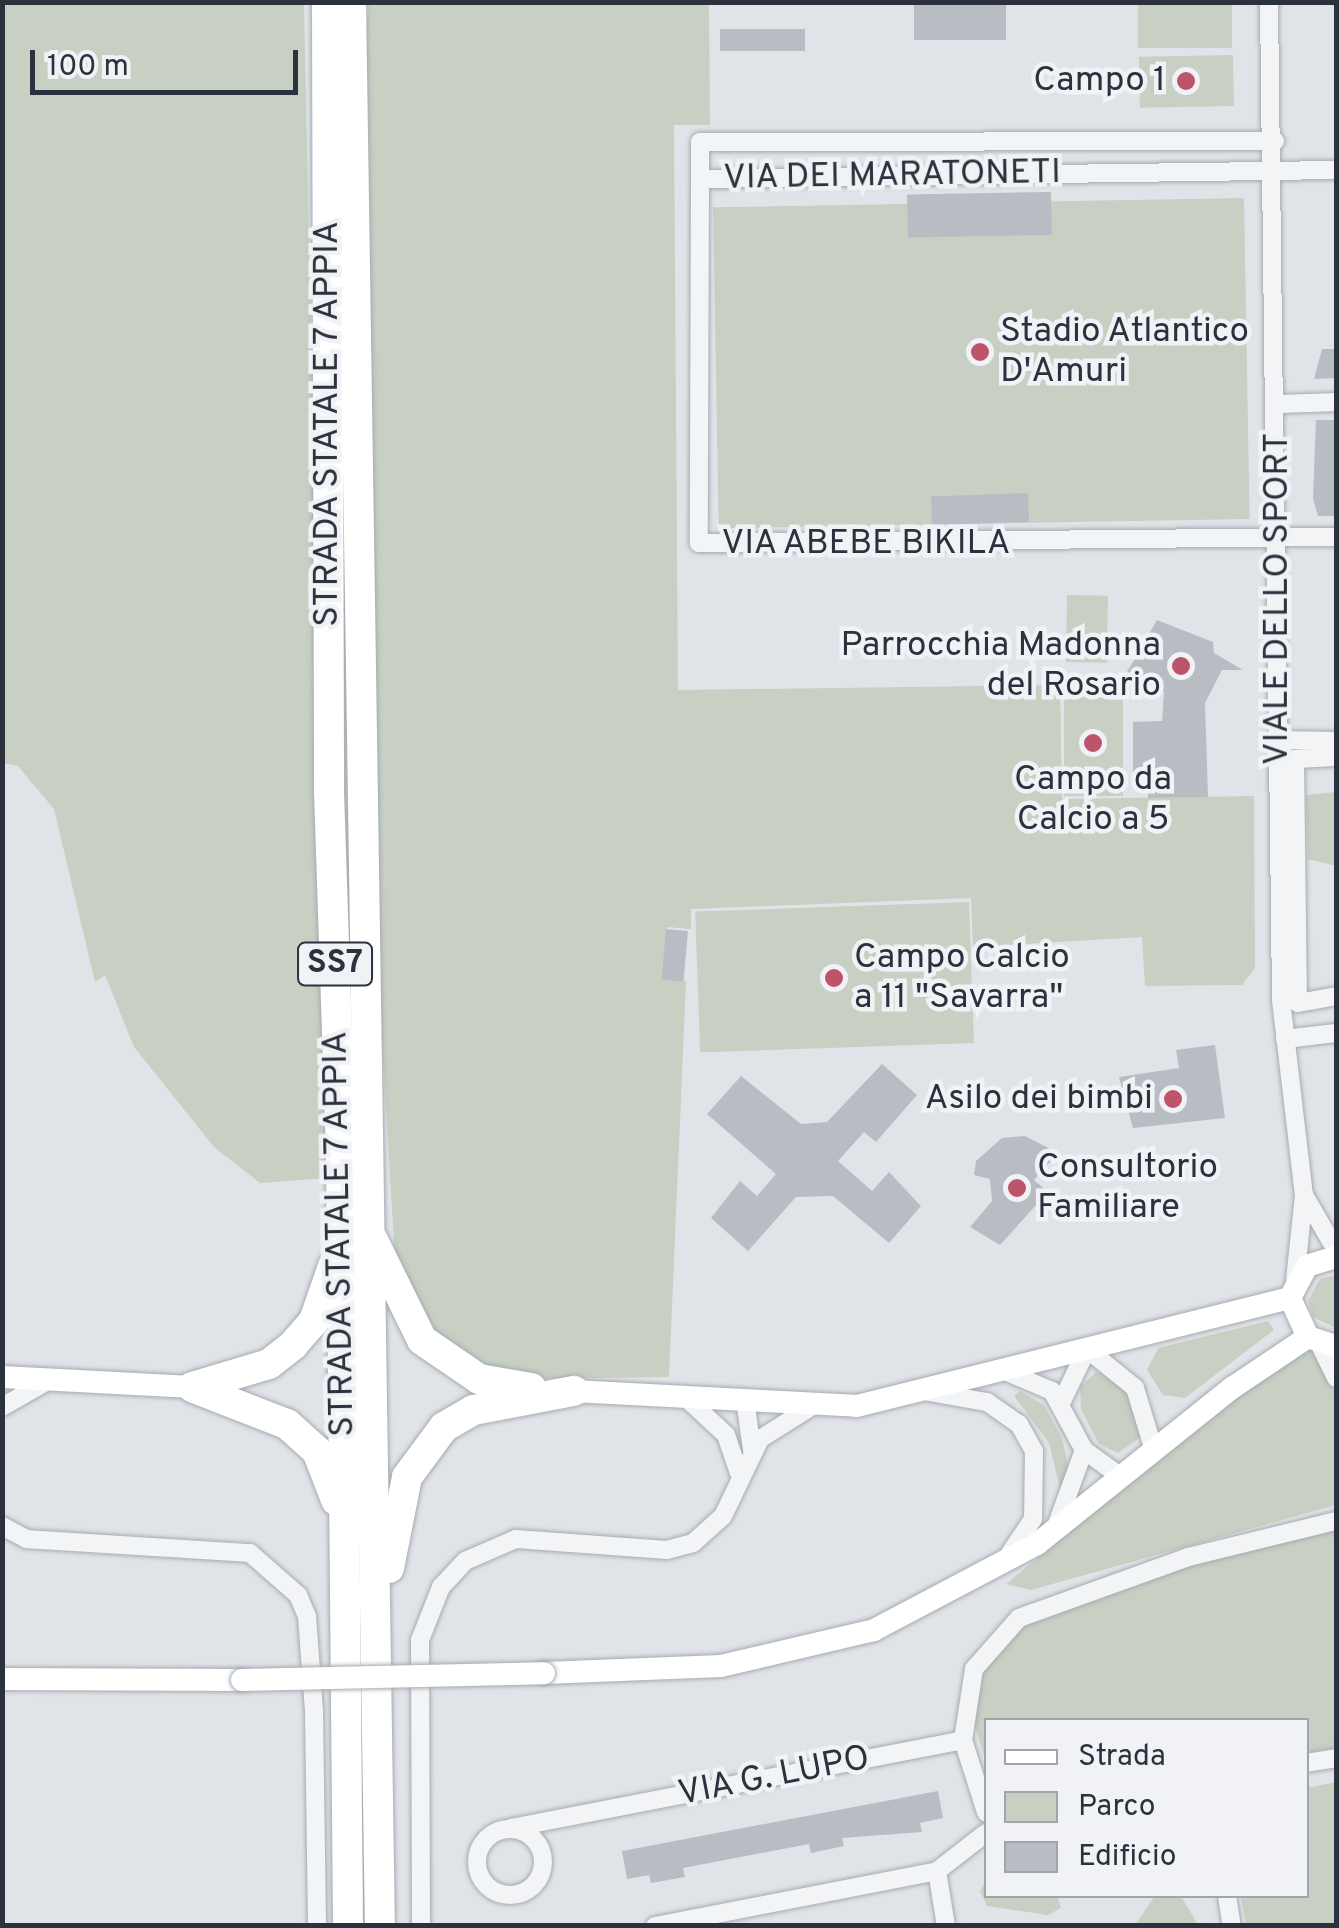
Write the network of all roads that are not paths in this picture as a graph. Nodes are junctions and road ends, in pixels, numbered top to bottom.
1 (327, 2) edge
2 (351, 2) edge
3 (1270, 2) edge
4 (1275, 141) junction
5 (898, 142) junction
6 (1058, 142) junction
7 (1276, 170) junction
8 (1336, 170) edge
9 (1057, 174) junction
10 (899, 176) junction
11 (700, 178) junction
12 (1336, 402) edge
13 (1280, 404) junction
14 (1336, 536) edge
15 (1277, 538) junction
16 (1277, 740) junction
17 (1336, 741) edge
18 (1336, 756) edge
19 (1336, 996) edge
20 (1336, 1005) edge
21 (1282, 1015) junction
22 (1336, 1033) edge
23 (1285, 1039) junction
24 (341, 1152) junction
25 (1304, 1194) junction
26 (366, 1221) junction
27 (1336, 1254) edge
28 (1293, 1289) junction
29 (1321, 1342) edge
30 (1088, 1349) junction
31 (1005, 1371) junction
32 (2, 1377) edge
33 (1336, 1378) edge
34 (50, 1380) junction
35 (192, 1387) junction
36 (574, 1391) junction
37 (929, 1392) junction
38 (682, 1395) junction
39 (746, 1400) junction
40 (1062, 1401) junction
41 (814, 1405) junction
42 (2, 1408) edge
43 (731, 1444) junction
44 (752, 1450) junction
45 (1084, 1450) junction
46 (1154, 1450) junction
47 (739, 1473) junction
48 (1121, 1477) junction
49 (1336, 1521) edge
50 (2, 1526) edge
51 (1053, 1532) junction
52 (983, 1579) junction
53 (346, 1592) junction
54 (376, 1647) junction
55 (2, 1679) edge
56 (963, 1740) junction
57 (1336, 1758) edge
58 (1309, 1762) edge
59 (984, 1806) edge
60 (511, 1828) dead end
61 (984, 1836) edge
62 (937, 1871) junction
63 (1227, 1898) edge
64 (317, 1926) edge
65 (348, 1926) edge
66 (380, 1926) edge
67 (421, 1926) edge
68 (655, 1926) edge
69 (946, 1926) edge
70 (1232, 1926) edge

1 - 24 highway, STRADA STATALE 7 APPIA / SS7
2 - 26 highway, STRADA STATALE 7 APPIA / SS7
3 - 4 street, VIALE DELLO SPORT
4 - 6 street, VIA DEI MARATONETI
4 - 7 street, VIALE DELLO SPORT
5 - 6 street, VIA DEI MARATONETI
5 - 10 street
5 - 11 street, VIA DEI MARATONETI
6 - 9 street
7 - 8 street, VIA DEI MARATONETI
7 - 9 street, VIA DEI MARATONETI
7 - 13 street, VIALE DELLO SPORT
9 - 10 street, VIA DEI MARATONETI
10 - 11 street, VIA DEI MARATONETI
11 - 15 street, VIA ABEBE BIKILA
12 - 13 street
13 - 15 street, VIALE DELLO SPORT
14 - 15 street
15 - 16 street, VIALE DELLO SPORT
16 - 17 street
16 - 21 street, VIALE DELLO SPORT
18 - 19 street
20 - 21 street
21 - 23 street, VIALE DELLO SPORT
22 - 23 street
23 - 25 street, VIALE DELLO SPORT
24 - 35 highway
24 - 53 highway, STRADA STATALE 7 APPIA / SS7
25 - 27 street, VIALE DELLO SPORT
25 - 28 street, VIALE DELLO SPORT
26 - 36 highway
26 - 54 highway, STRADA STATALE 7 APPIA / SS7
27 - 28 street
28 - 29 street
28 - 30 street
29 - 33 street
29 - 46 street
30 - 31 street
30 - 40 street
30 - 46 street
31 - 37 street
31 - 40 street
32 - 34 street
34 - 35 street
34 - 42 street
35 - 53 highway
36 - 38 street
36 - 54 highway
37 - 41 street
37 - 52 street
38 - 39 street
38 - 43 street
39 - 41 street
39 - 43 street
39 - 44 street
40 - 45 street
41 - 44 street
43 - 47 street
44 - 47 street
45 - 48 street
45 - 51 street
46 - 48 street
47 - 67 street
48 - 51 street
49 - 56 street
50 - 64 street
51 - 52 street
52 - 55 street, bridge
53 - 65 highway, STRADA STATALE 7 APPIA / SS7
54 - 66 highway, STRADA STATALE 7 APPIA / SS7
56 - 59 street
56 - 60 street, VIA G. LUPO
57 - 58 street
61 - 62 street
62 - 68 street
62 - 69 street
63 - 70 street

